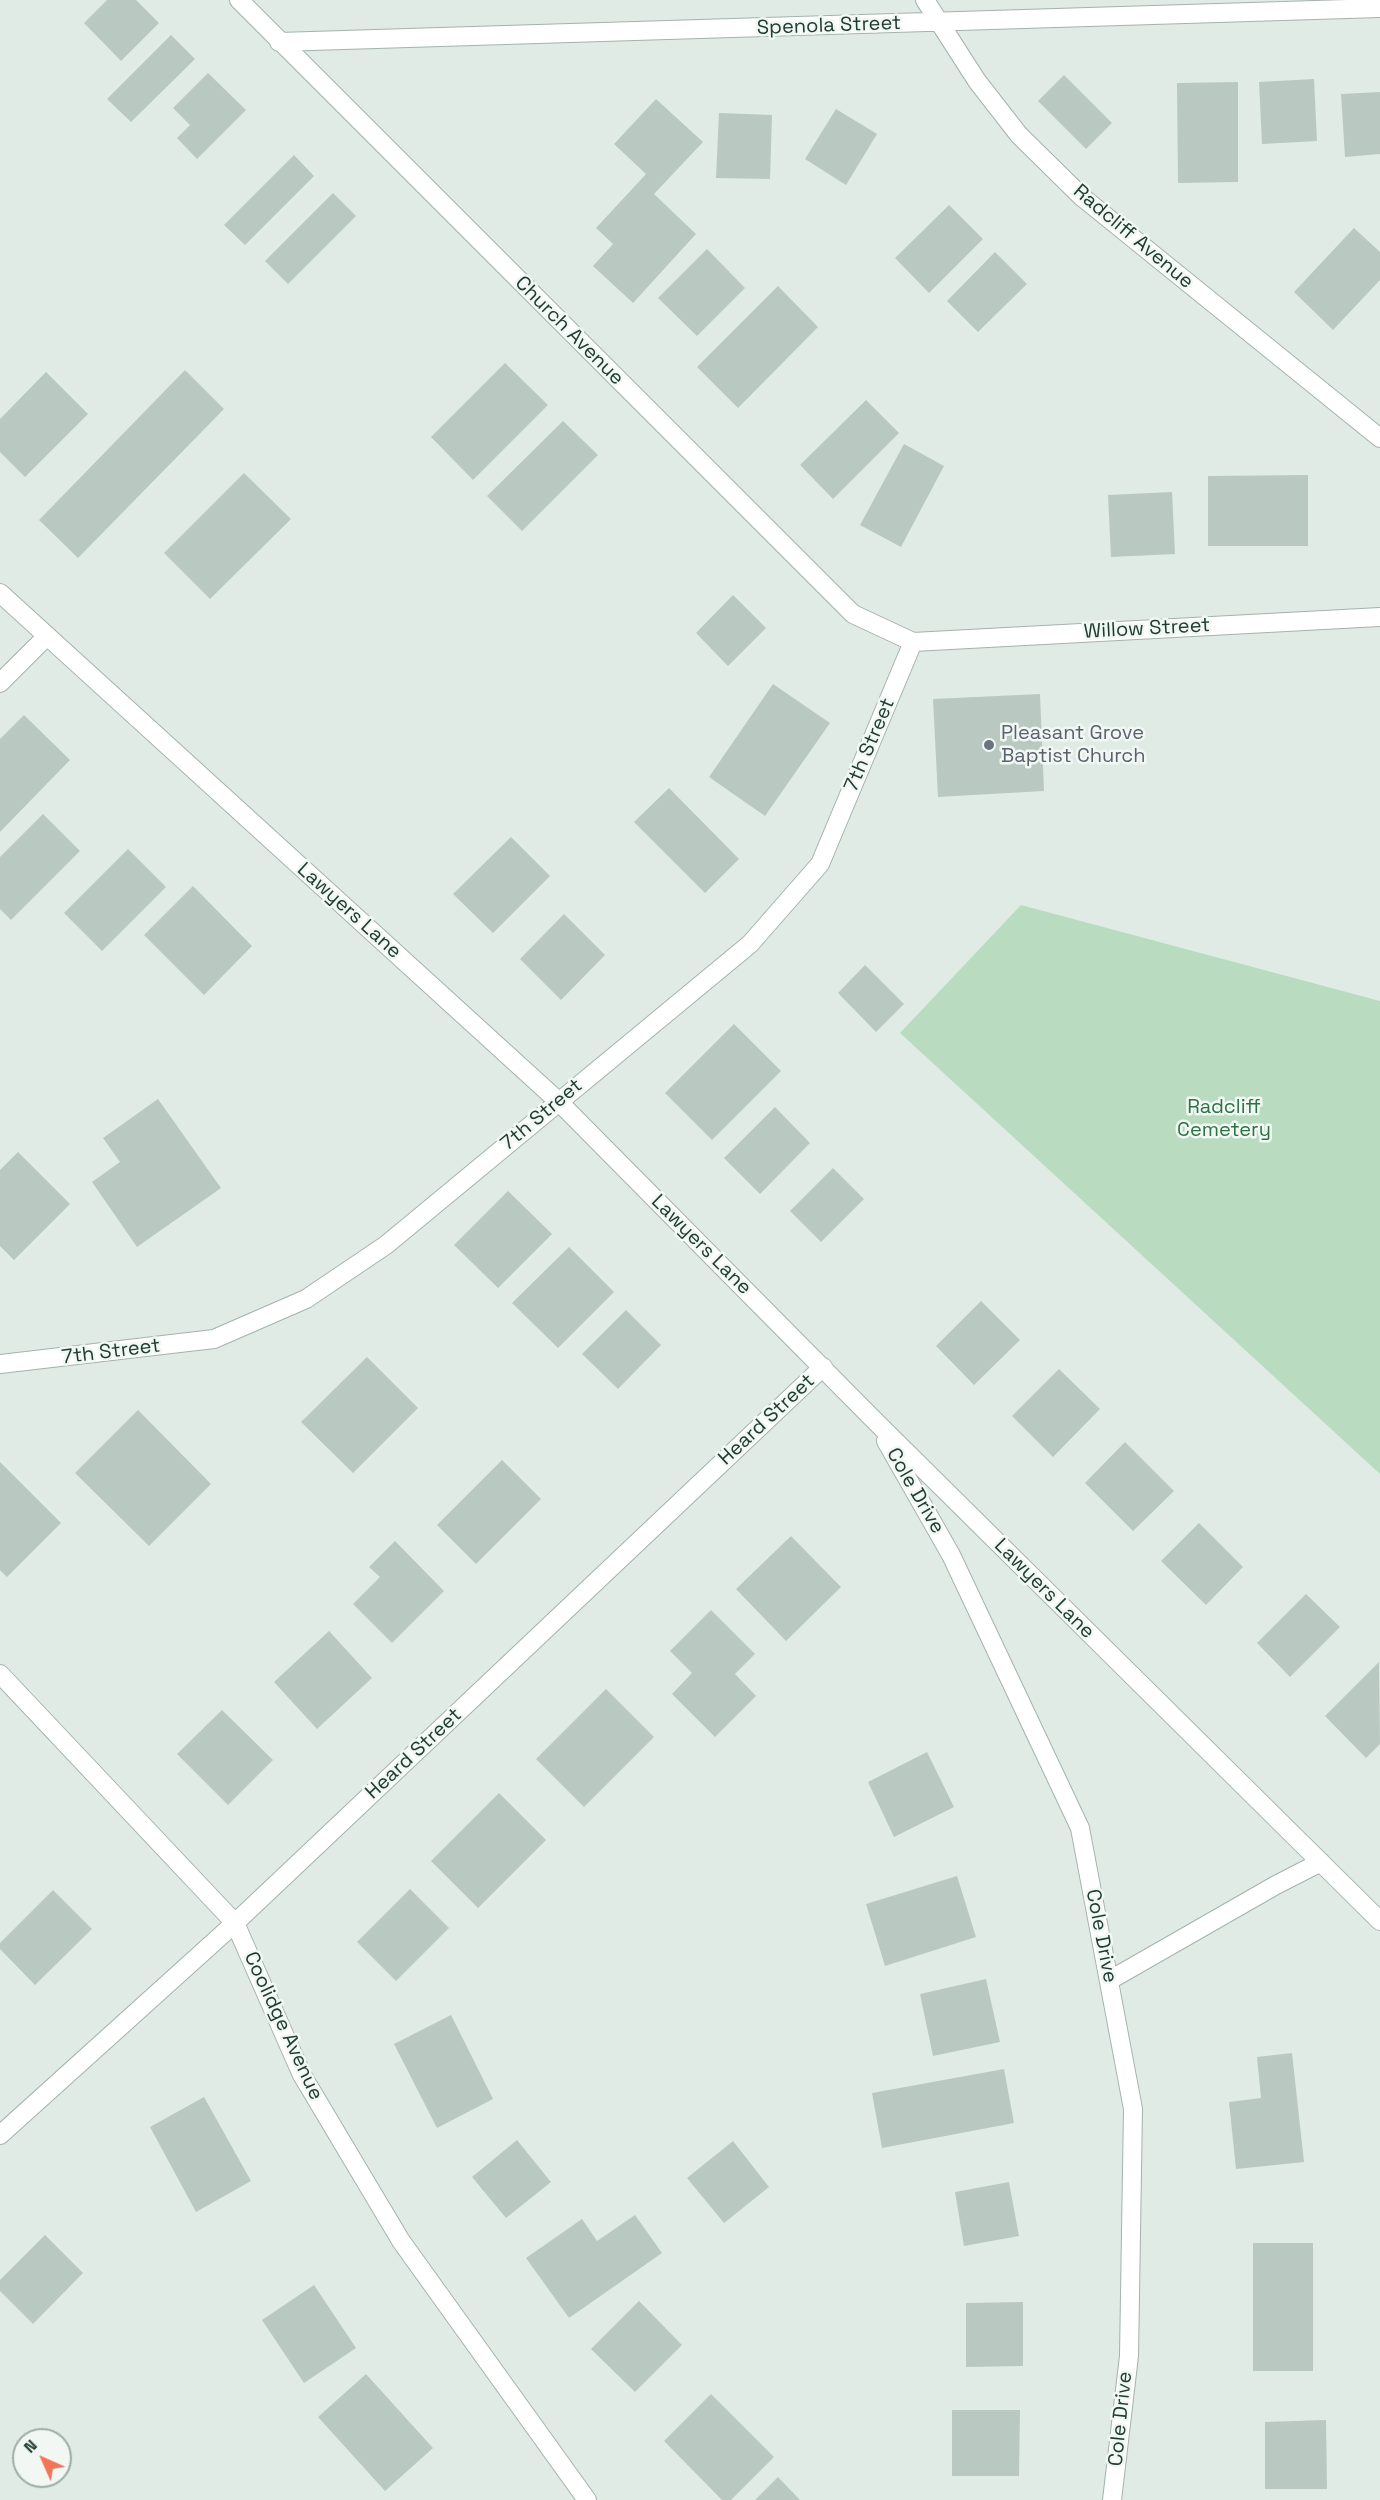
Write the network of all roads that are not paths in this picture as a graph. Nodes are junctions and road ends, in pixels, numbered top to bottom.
1 (238, 0) edge
2 (925, 0) edge
3 (1380, 8) edge
4 (938, 23) junction
5 (279, 42) junction
6 (1380, 438) edge
7 (0, 593) edge
8 (1380, 617) edge
9 (47, 636) junction
10 (913, 642) junction
11 (0, 683) edge
12 (558, 1101) junction
13 (0, 1364) edge
14 (823, 1367) junction
15 (874, 1420) junction
16 (0, 1674) edge
17 (1320, 1862) junction
18 (1380, 1921) edge
19 (235, 1923) junction
20 (1110, 1980) junction
21 (0, 2135) edge
22 (587, 2500) edge
23 (1112, 2500) edge

1 - 5 street, Church Avenue
2 - 4 street, Radcliff Avenue
3 - 4 street, Spenola Street
4 - 5 street, Spenola Street
4 - 6 street, Radcliff Avenue
5 - 10 street, Church Avenue
7 - 9 street, Lawyers Lane
8 - 10 street, Willow Street
9 - 11 street
9 - 12 street, Lawyers Lane
10 - 12 street, 7th Street
12 - 13 street, 7th Street
12 - 14 street, Lawyers Lane
14 - 15 street, Lawyers Lane
14 - 19 street, Heard Street
15 - 17 street, Lawyers Lane
15 - 20 street, Cole Drive
16 - 19 street, Coolidge Avenue
17 - 18 street, Lawyers Lane
17 - 20 street
19 - 21 street, Heard Street
19 - 22 street, Coolidge Avenue
20 - 23 street, Cole Drive

